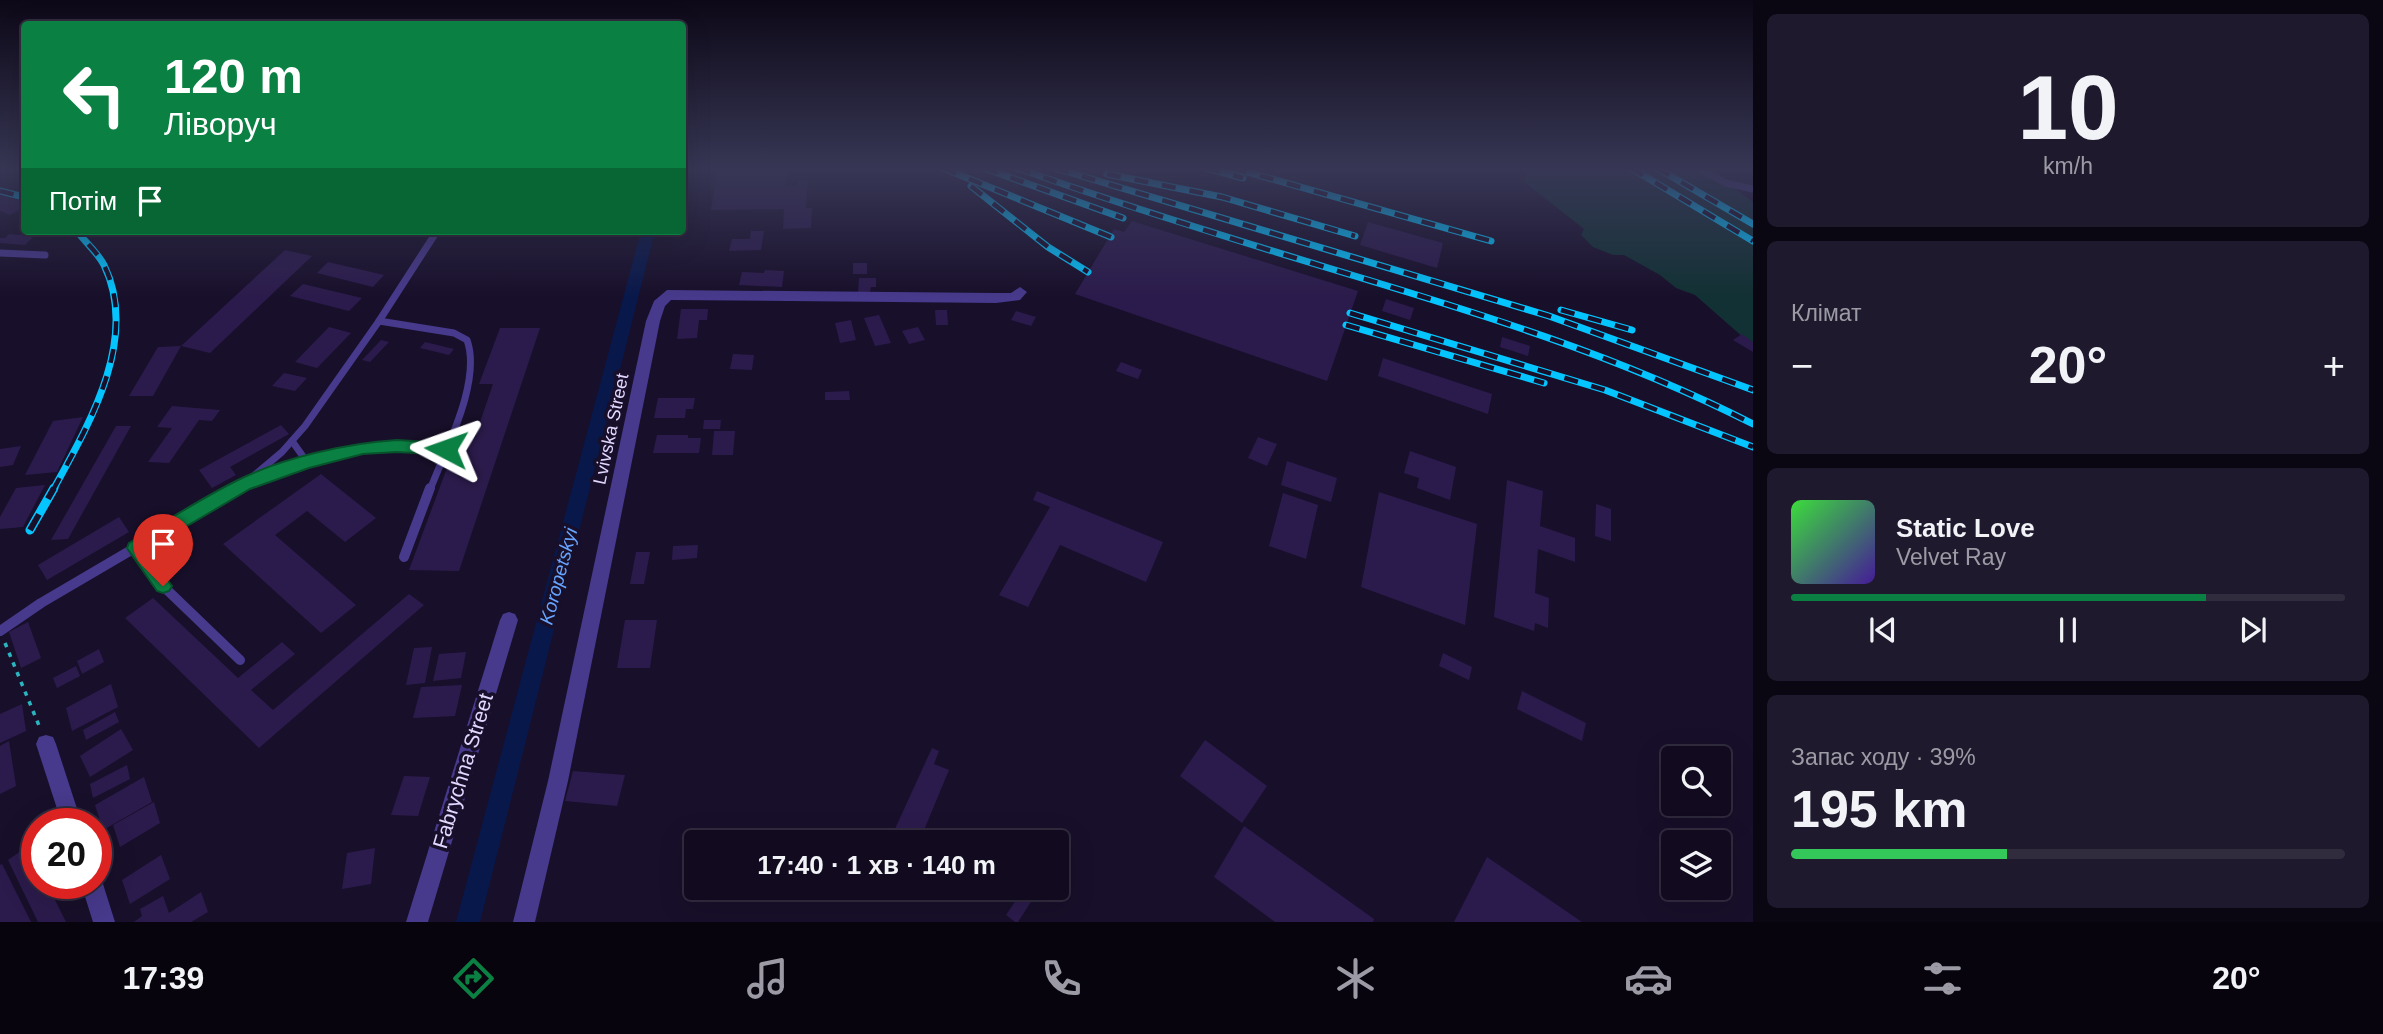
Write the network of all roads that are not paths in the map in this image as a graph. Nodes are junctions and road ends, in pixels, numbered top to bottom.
1 (434, 235) edge
2 (0, 253) edge
3 (45, 255) dead end
4 (1020, 292) dead end
5 (379, 321) junction
6 (292, 441) junction
7 (446, 449) junction
8 (307, 462) junction
9 (244, 484) junction
10 (135, 548) junction
11 (404, 557) dead end
12 (509, 620) dead end
13 (0, 631) edge
14 (240, 660) dead end
15 (46, 744) road end
16 (67, 808) edge
17 (97, 899) edge
18 (104, 922) edge
19 (417, 922) edge
20 (524, 922) edge

1 - 5 lane
2 - 3 lane
4 - 20 street, Lvivska Street
5 - 6 lane
5 - 7 lane
6 - 8 lane
6 - 9 lane
7 - 8 lane
7 - 11 lane
8 - 9 lane
9 - 10 lane
10 - 13 lane
10 - 14 lane
12 - 19 street, Fabrychna Street
15 - 16 street
17 - 18 street

